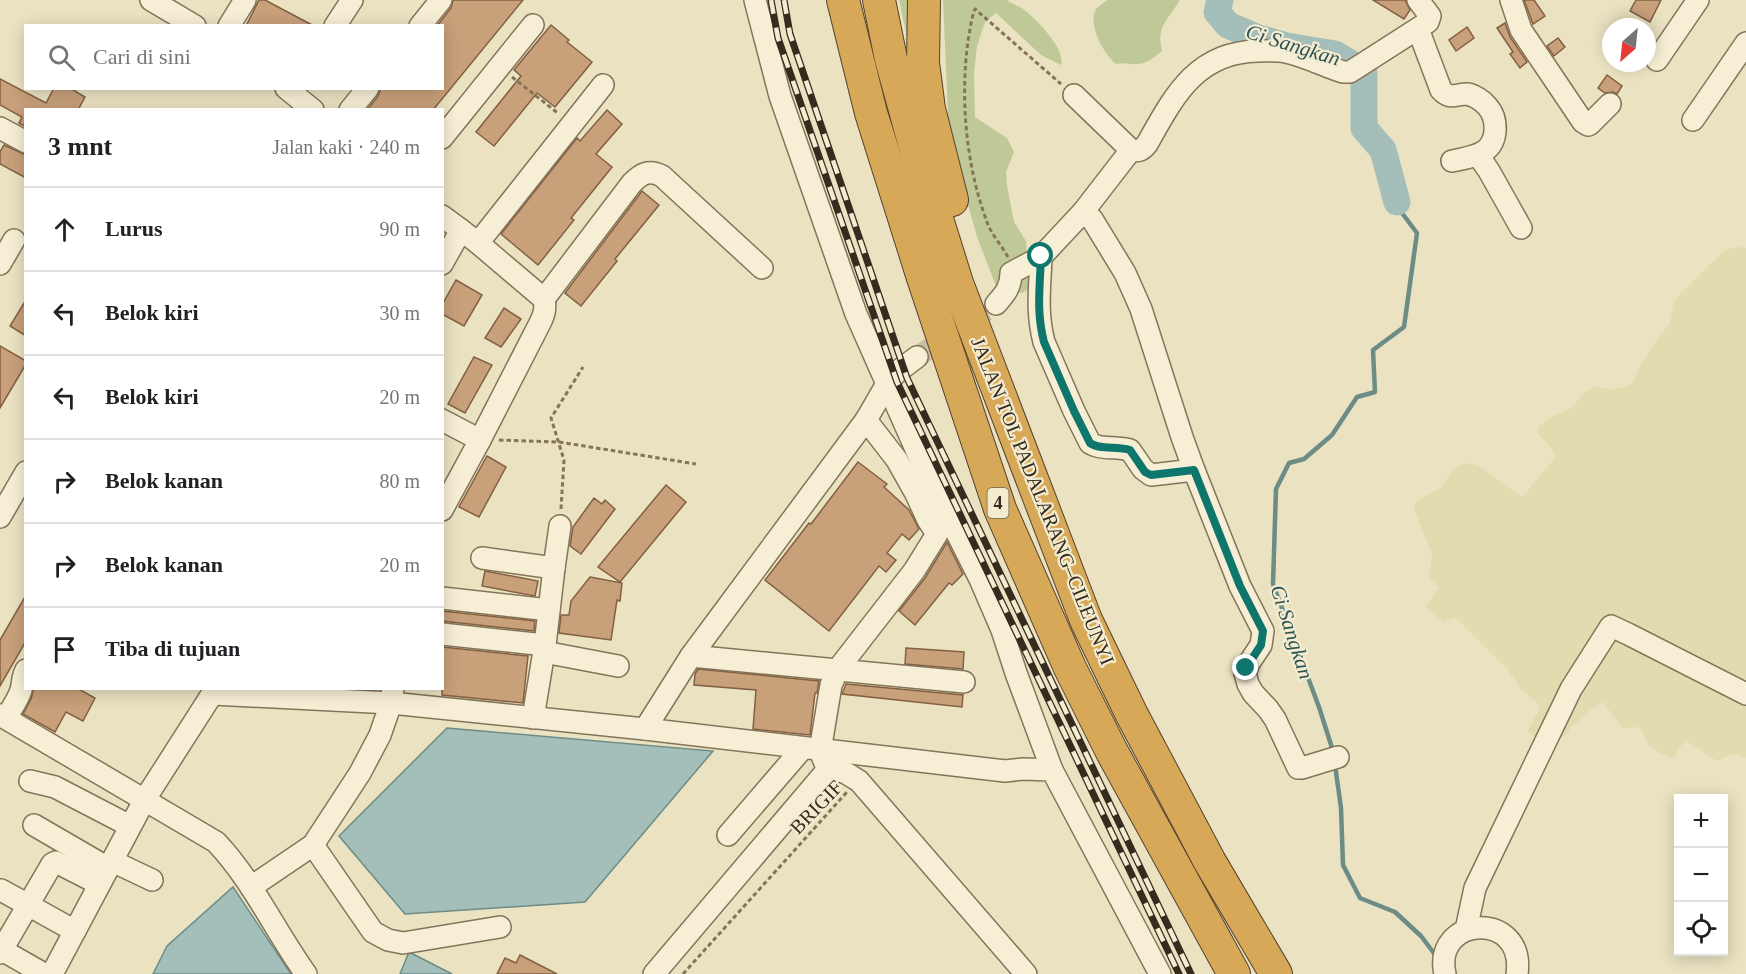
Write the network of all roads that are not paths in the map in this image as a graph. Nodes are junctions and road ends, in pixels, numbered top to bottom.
1 (151, 0) edge
2 (245, 0) edge
3 (352, 0) edge
4 (441, 0) edge
5 (755, 0) edge
6 (843, 0) edge
7 (879, 0) edge
8 (924, 0) edge
9 (1418, 0) edge
10 (1511, 0) edge
11 (1698, 0) edge
12 (192, 24) edge
13 (230, 24) edge
14 (335, 24) edge
15 (422, 24) edge
16 (533, 25) dead end
17 (1418, 28) junction
18 (1746, 43) edge
19 (1657, 60) dead end
20 (603, 85) dead end
21 (290, 90) edge
22 (366, 90) edge
23 (1074, 95) road end
24 (1610, 104) dead end
25 (311, 108) edge
26 (352, 108) edge
27 (1693, 120) dead end
28 (0, 128) edge
29 (444, 136) edge
30 (24, 141) edge
31 (1131, 150) junction
32 (1478, 155) junction
33 (1452, 161) dead end
34 (1083, 212) junction
35 (444, 217) edge
36 (1521, 228) dead end
37 (461, 230) junction
38 (14, 240) dead end
39 (478, 243) junction
40 (1041, 256) junction
41 (444, 260) edge
42 (0, 264) edge
43 (762, 268) dead end
44 (544, 299) junction
45 (996, 304) tunnel mouth
46 (917, 357) tunnel mouth
47 (888, 382) junction
48 (1002, 398) junction
49 (866, 420) junction
50 (444, 421) edge
51 (480, 440) junction
52 (1194, 470) junction
53 (24, 475) edge
54 (444, 506) edge
55 (0, 517) edge
56 (560, 526) road end
57 (482, 558) dead end
58 (554, 568) junction
59 (444, 598) edge
60 (549, 610) junction
61 (444, 634) edge
62 (544, 648) junction
63 (691, 656) junction
64 (618, 666) dead end
65 (838, 669) junction
66 (24, 674) edge
67 (964, 682) dead end
68 (214, 692) edge
69 (1746, 694) edge
70 (392, 696) edge
71 (3, 717) edge
72 (533, 718) junction
73 (645, 729) junction
74 (817, 756) junction
75 (1334, 758) dead end
76 (1052, 770) junction
77 (30, 781) dead end
78 (146, 799) junction
79 (34, 825) dead end
80 (130, 826) junction
81 (728, 835) dead end
82 (313, 845) junction
83 (106, 871) junction
84 (152, 880) dead end
85 (250, 887) junction
86 (0, 890) edge
87 (28, 905) junction
88 (500, 927) dead end
89 (1466, 930) junction
90 (75, 931) junction
91 (1, 952) edge
92 (44, 974) edge
93 (52, 974) edge
94 (306, 974) edge
95 (654, 974) edge
96 (1026, 974) edge
97 (1160, 974) edge
98 (1234, 974) edge
99 (1276, 974) edge
100 (1446, 974) edge
101 (1516, 974) edge

1 - 12 street
2 - 13 street
3 - 14 street
4 - 15 street
5 - 47 street
6 - 98 highway, JALAN TOL PADALARANG–CILEUNYI / 4
7 - 48 highway, JALAN TOL PADALARANG–CILEUNYI / 4
8 - 48 highway
9 - 17 street
10 - 24 street
11 - 19 street
16 - 29 street
17 - 31 street
17 - 32 street
18 - 27 street
20 - 39 street
21 - 25 street
22 - 26 street
23 - 31 street
28 - 30 street
31 - 34 street
32 - 33 street
32 - 36 street
34 - 40 street
34 - 52 street
35 - 37 street
37 - 39 street
37 - 41 street
38 - 42 street
39 - 44 street
40 - 45 street
40 - 52 street
43 - 44 street
44 - 51 street
46 - 47 street
47 - 49 street
47 - 76 street
48 - 99 highway, JALAN TOL PADALARANG–CILEUNYI / 4
49 - 63 street
49 - 65 street
50 - 51 street
51 - 54 street
52 - 75 street
53 - 55 street
56 - 58 street
57 - 58 street
58 - 60 street
59 - 60 street
60 - 62 street
61 - 62 street
62 - 64 street
62 - 72 street
63 - 65 street
63 - 73 street
65 - 67 street
65 - 74 street
66 - 71 street
68 - 70 street
68 - 78 street
69 - 89 street
70 - 72 street
70 - 82 street
71 - 78 street
72 - 73 street
73 - 74 street
74 - 76 street
74 - 81 street
74 - 95 street
74 - 96 street
76 - 97 street
77 - 80 street
78 - 80 street
78 - 85 street
79 - 83 street
80 - 83 street
82 - 85 street
82 - 88 street
83 - 84 street
83 - 87 street
83 - 90 street
85 - 94 street
86 - 87 street
87 - 90 street
87 - 91 street
89 - 100 street
89 - 101 street
90 - 93 street
91 - 92 street

